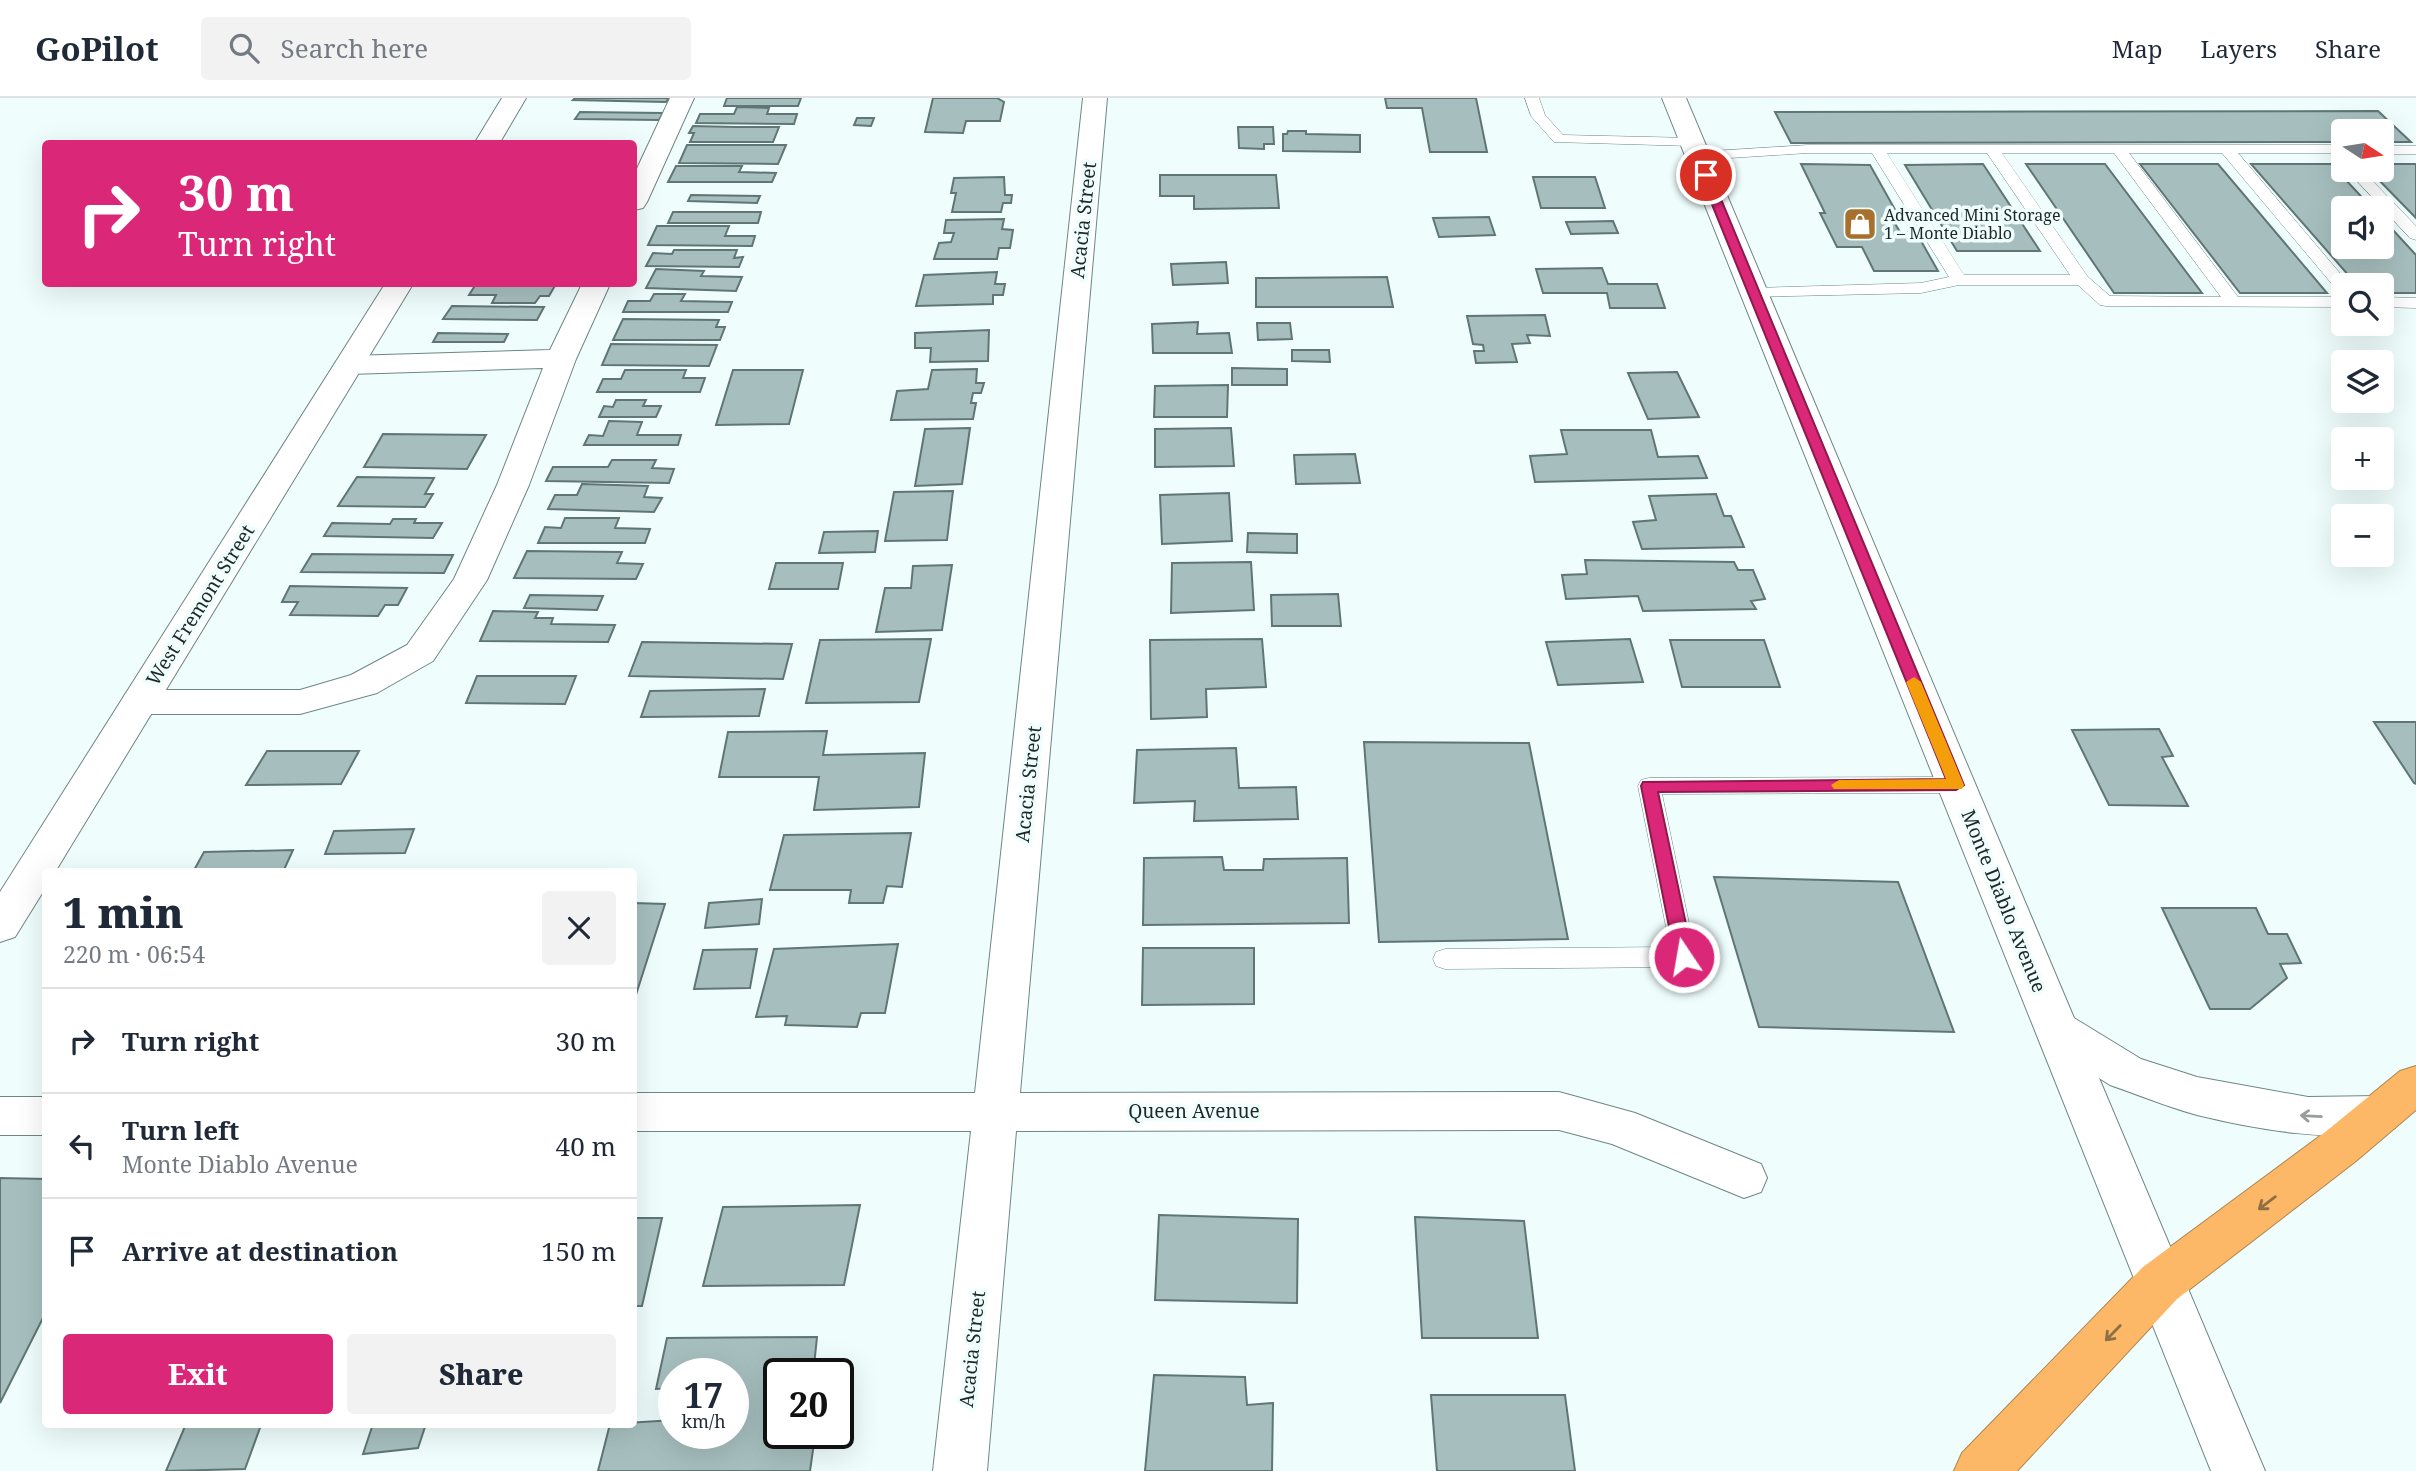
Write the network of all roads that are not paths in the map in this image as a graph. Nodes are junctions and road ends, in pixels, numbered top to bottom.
1 (514, 98) edge
2 (682, 98) edge
3 (1095, 98) edge
4 (1532, 98) edge
5 (1674, 98) edge
6 (488, 140) edge
7 (1695, 149) junction
8 (1877, 149) junction
9 (1991, 149) junction
10 (2118, 149) junction
11 (2394, 149) edge
12 (2416, 149) edge
13 (2227, 150) junction
14 (2331, 152) edge
15 (2366, 182) edge
16 (637, 196) edge
17 (2416, 234) edge
18 (2331, 273) edge
19 (1959, 280) junction
20 (2082, 280) junction
21 (397, 287) edge
22 (595, 287) edge
23 (1754, 293) junction
24 (2233, 302) junction
25 (2331, 302) edge
26 (2394, 302) edge
27 (2416, 303) edge
28 (561, 359) junction
29 (349, 365) junction
30 (139, 702) junction
31 (1956, 785) junction
32 (0, 926) edge
33 (1445, 959) dead end
34 (2056, 1029) junction
35 (2416, 1084) edge
36 (637, 1112) edge
37 (996, 1112) junction
38 (2379, 1115) junction
39 (0, 1116) edge
40 (42, 1116) edge
41 (1744, 1178) dead end
42 (2161, 1283) junction
43 (961, 1471) edge
44 (1981, 1471) edge
45 (2238, 1471) edge

1 - 6 street
2 - 16 street
3 - 37 street, Acacia Street
4 - 7 lane
5 - 7 street, Monte Diablo Avenue
7 - 8 lane
7 - 23 street, Monte Diablo Avenue
8 - 9 lane
8 - 19 lane
9 - 10 lane
9 - 20 lane
10 - 13 lane
10 - 24 lane
11 - 12 lane
13 - 14 lane
13 - 18 lane
15 - 17 lane
19 - 20 lane
19 - 23 lane
20 - 24 lane
21 - 29 street, West Fremont Street
22 - 28 street
23 - 31 street, Monte Diablo Avenue
24 - 25 lane
26 - 27 lane
28 - 29 street
28 - 30 street
29 - 30 street, West Fremont Street
30 - 32 street, West Fremont Street
31 - 33 lane
31 - 34 street, Monte Diablo Avenue
38 -> 34 street
34 - 42 street, Monte Diablo Avenue
35 - 38 highway
36 - 37 street, Queen Avenue
37 - 41 street, Queen Avenue
37 - 43 street, Acacia Street
38 -> 42 highway
39 - 40 street
42 -> 44 highway
42 - 45 street, Monte Diablo Avenue

